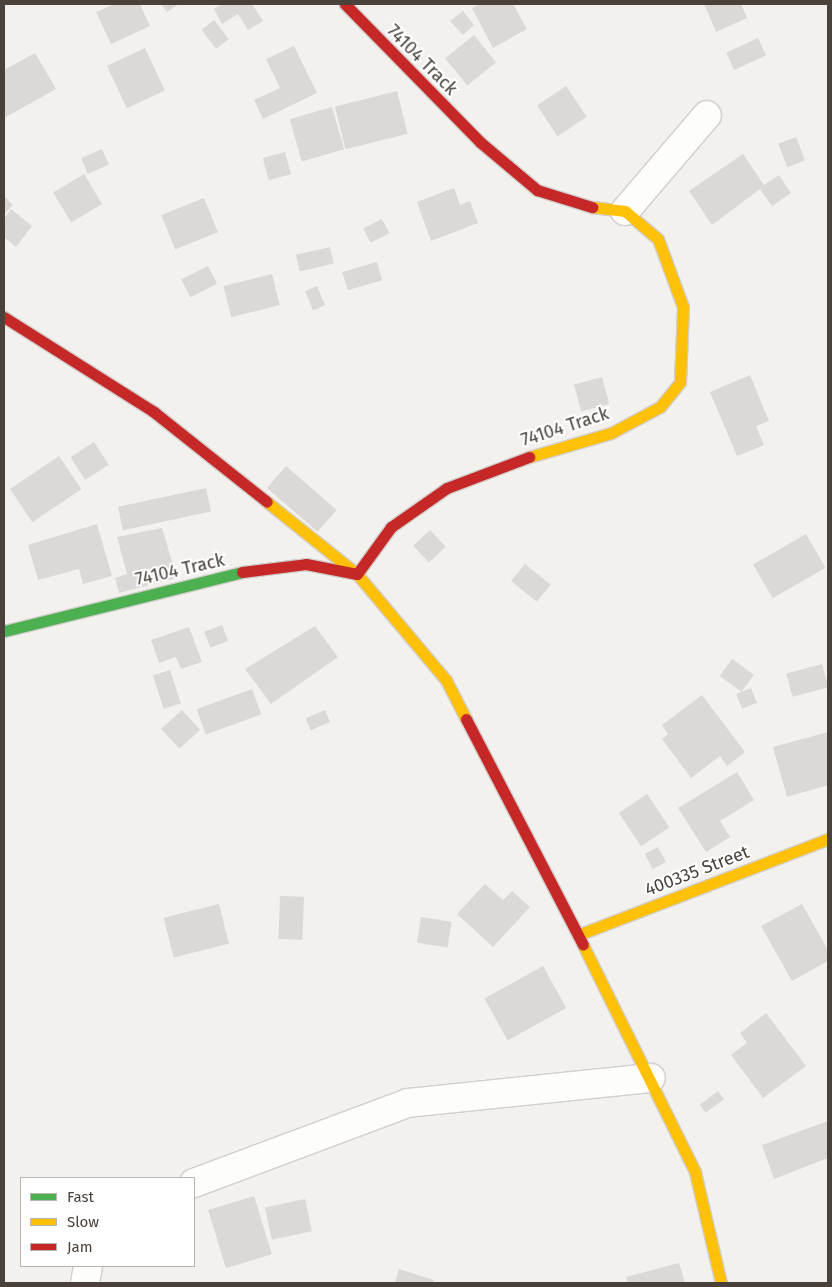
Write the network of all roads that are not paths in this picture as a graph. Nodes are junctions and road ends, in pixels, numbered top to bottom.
1 (346, 4) edge
2 (707, 115) dead end
3 (625, 211) junction
4 (4, 317) edge
5 (357, 574) junction
6 (4, 630) edge
7 (828, 839) edge
8 (578, 935) junction
9 (651, 1078) junction
10 (195, 1183) edge
11 (88, 1267) edge
12 (85, 1283) edge
13 (721, 1283) edge

1 - 3 street, 74104 Track
2 - 3 street
3 - 5 street, 74104 Track
4 - 5 street
5 - 6 street, 74104 Track
5 - 8 street
7 - 8 street, 400335 Street
8 - 9 street
9 - 10 street
9 - 13 street
11 - 12 street

